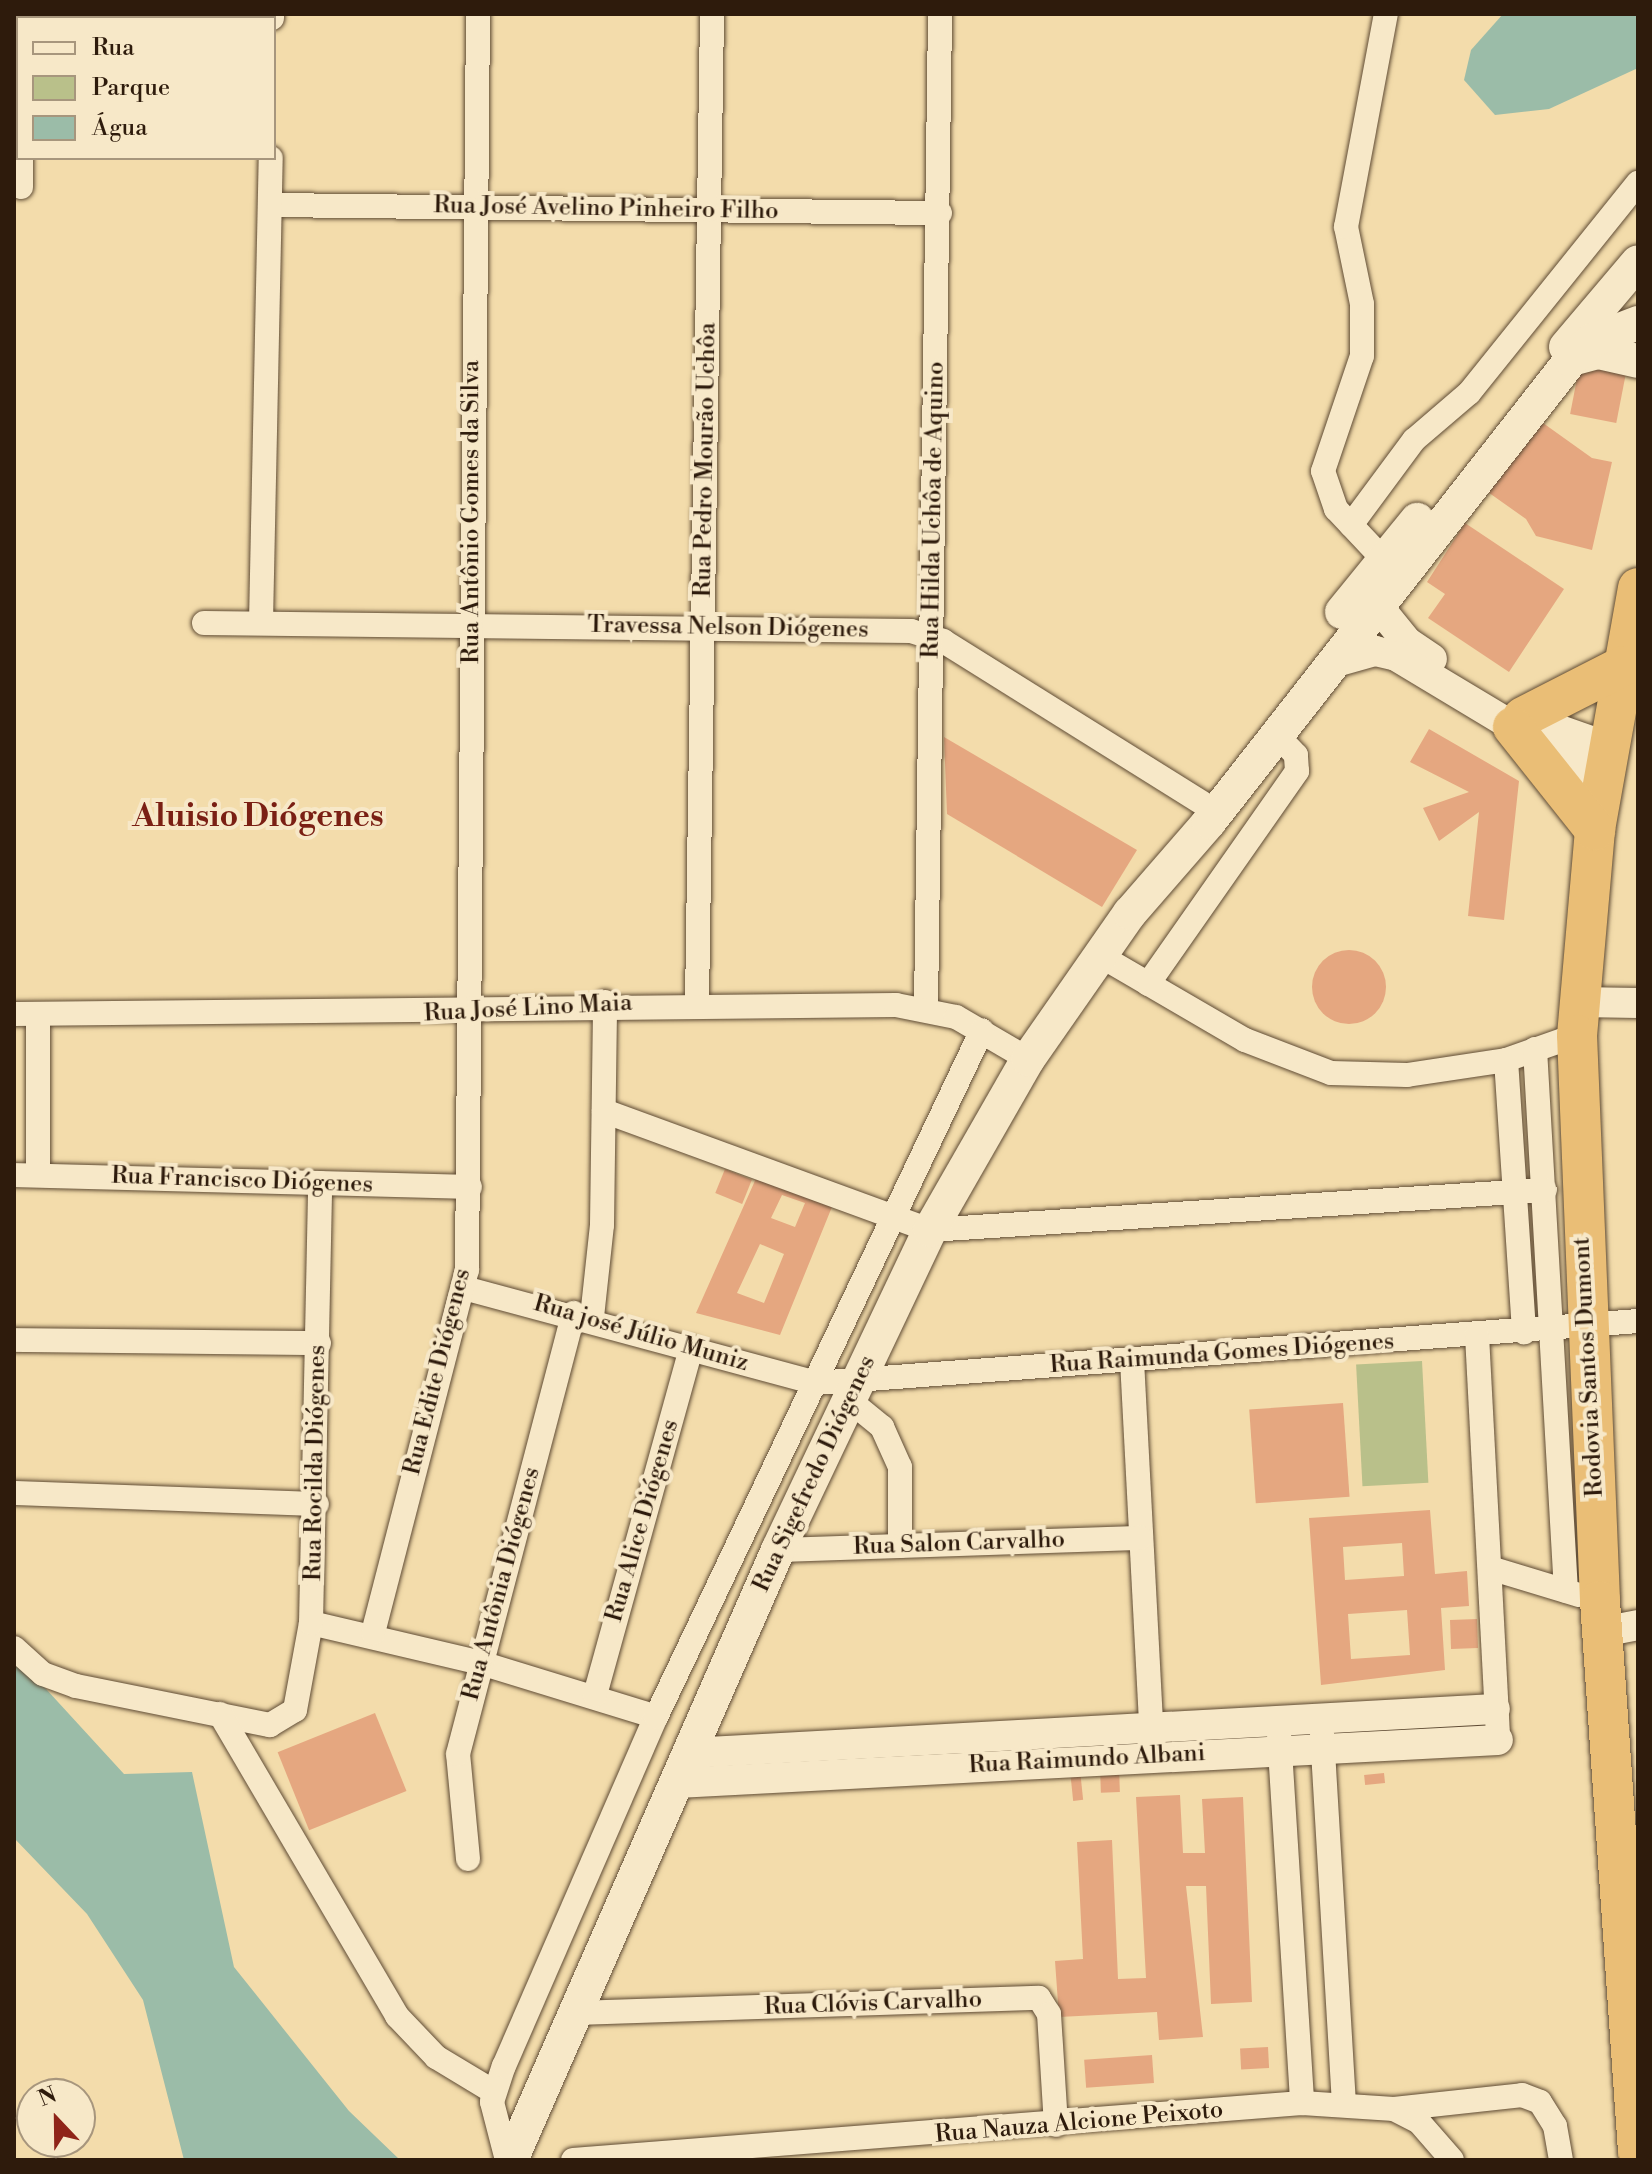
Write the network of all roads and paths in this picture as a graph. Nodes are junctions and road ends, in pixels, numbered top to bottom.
1 (478, 14) edge
2 (712, 14) edge
3 (940, 14) edge
4 (1386, 14) edge
5 (21, 160) edge
6 (271, 160) edge
7 (1638, 183) edge
8 (21, 187) dead end
9 (271, 205) junction
10 (474, 207) junction
11 (711, 211) junction
12 (940, 213) junction
13 (1638, 262) edge
14 (1638, 323) edge
15 (1571, 360) junction
16 (1638, 361) edge
17 (1351, 525) junction
18 (1384, 560) junction
19 (1638, 588) edge
20 (1371, 595) junction
21 (261, 622) junction
22 (204, 623) dead end
23 (703, 625) junction
24 (472, 627) junction
25 (931, 636) junction
26 (1332, 663) junction
27 (1623, 666) junction
28 (1518, 722) junction
29 (1277, 735) junction
30 (1605, 764) junction
31 (1206, 816) junction
32 (1595, 830) junction
33 (1099, 955) junction
34 (1148, 984) junction
35 (605, 1002) junction
36 (697, 1003) junction
37 (1638, 1003) edge
38 (926, 1007) junction
39 (467, 1010) junction
40 (26, 1014) edge
41 (1578, 1018) junction
42 (982, 1030) junction
43 (1535, 1049) junction
44 (1028, 1059) junction
45 (1506, 1060) junction
46 (604, 1111) junction
47 (26, 1175) edge
48 (320, 1183) junction
49 (470, 1187) junction
50 (1545, 1190) junction
51 (1515, 1192) junction
52 (897, 1215) junction
53 (930, 1230) junction
54 (464, 1288) junction
55 (583, 1315) junction
56 (1638, 1321) edge
57 (1570, 1328) junction
58 (1524, 1332) junction
59 (1477, 1335) junction
60 (14, 1340) edge
61 (319, 1343) junction
62 (691, 1348) junction
63 (1132, 1360) junction
64 (816, 1383) junction
65 (853, 1392) junction
66 (14, 1493) edge
67 (317, 1504) junction
68 (1140, 1538) junction
69 (900, 1546) junction
70 (778, 1550) junction
71 (1490, 1568) junction
72 (311, 1623) junction
73 (1608, 1624) edge
74 (373, 1633) junction
75 (14, 1648) edge
76 (481, 1663) junction
77 (595, 1695) junction
78 (1495, 1709) junction
79 (220, 1714) junction
80 (656, 1717) junction
81 (1321, 1717) junction
82 (1278, 1719) junction
83 (1151, 1728) junction
84 (1498, 1740) joint
85 (1322, 1747) junction
86 (1026, 1749) junction
87 (1280, 1750) junction
88 (683, 1768) junction
89 (1327, 1828) junction
90 (1285, 1830) junction
91 (468, 1859) dead end
92 (1630, 1940) edge
93 (1336, 1976) junction
94 (1294, 1978) junction
95 (576, 2013) junction
96 (494, 2092) junction
97 (1302, 2103) junction
98 (1344, 2103) junction
99 (1394, 2109) junction
100 (1056, 2125) junction
101 (1638, 2151) edge
102 (509, 2160) edge
103 (573, 2160) edge
104 (1452, 2160) edge
105 (1561, 2160) edge

1 - 10 street, Rua Antônio Gomes da Silva
2 - 11 street, Rua Pedro Mourão Uchôa
3 - 12 street, Rua Hilda Uchôa de Aquino
4 - 17 street
5 - 8 street
6 - 9 street
7 - 17 street
9 - 10 street, Rua José Avelino Pinheiro Filho
9 - 21 street
10 - 11 street, Rua José Avelino Pinheiro Filho
10 - 24 street, Rua Antônio Gomes da Silva
11 - 12 street, Rua José Avelino Pinheiro Filho
11 - 23 street, Rua Pedro Mourão Uchôa
12 - 25 street, Rua Hilda Uchôa de Aquino
13 - 18 main road
14 - 15 main road
15 - 16 main road
15 - 20 main road
17 - 18 street
18 - 20 main road
19 - 27 highway, Rodovia Santos Dumont
20 - 26 main road
20 - 28 street
20 - 31 main road
21 - 22 street, Travessa Nelson Diógenes
21 - 24 street, Travessa Nelson Diógenes
23 - 24 street, Travessa Nelson Diógenes
23 - 25 street, Travessa Nelson Diógenes
23 - 36 street, Rua Pedro Mourão Uchôa
24 - 39 street, Rua Antônio Gomes da Silva
25 - 31 street, Travessa Nelson Diógenes
25 - 38 street, Rua Hilda Uchôa de Aquino
26 - 28 street
26 - 29 main road
27 - 28 highway
27 - 30 highway, Rodovia Santos Dumont
28 - 30 street
28 - 32 highway
29 - 31 main road
29 - 34 street
30 - 32 highway, Rodovia Santos Dumont
31 - 33 main road, Rua Sigefredo Diógenes
32 - 41 highway, Rodovia Santos Dumont
33 - 34 street
33 - 44 main road, Rua Sigefredo Diógenes
34 - 45 street
35 - 36 street, Rua José Lino Maia
35 - 39 street, Rua José Lino Maia
35 - 46 street, Rua Antônia Diógenes
36 - 38 street, Rua José Lino Maia
37 - 41 street
38 - 42 street, Rua José Lino Maia
39 - 40 street, Rua José Lino Maia
39 - 49 street, Rua Edite Diógenes
40 - 47 street
41 - 43 street
41 - 57 highway, Rodovia Santos Dumont
42 - 44 street, Rua José Lino Maia
42 - 52 street
43 - 45 street
43 - 50 street
44 - 53 main road, Rua Sigefredo Diógenes
45 - 51 street
46 - 52 street
46 - 55 street, Rua Antônia Diógenes
47 - 48 street, Rua Francisco Diógenes
48 - 49 street, Rua Francisco Diógenes
48 - 61 street, Rua Rocilda Diógenes
49 - 54 street, Rua Edite Diógenes
50 - 51 street
50 - 57 street
51 - 53 street
51 - 58 street
52 - 53 street
52 - 64 street
53 - 65 main road, Rua Sigefredo Diógenes
54 - 55 street, Rua josé Júlio Muniz
54 - 74 street, Rua Edite Diógenes
55 - 62 street, Rua josé Júlio Muniz
55 - 76 street, Rua Antônia Diógenes
56 - 57 street, Rua Raimunda Gomes Diógenes
57 - 58 street, Rua Raimunda Gomes Diógenes
57 - 73 highway, Rodovia Santos Dumont
58 - 59 street, Rua Raimunda Gomes Diógenes
59 - 63 street, Rua Raimunda Gomes Diógenes
59 - 71 street
60 - 61 street
61 - 67 street, Rua Rocilda Diógenes
62 - 64 street, Rua josé Júlio Muniz
62 - 77 street, Rua Alice Diógenes
63 - 65 street, Rua Raimunda Gomes Diógenes
63 - 68 street
64 - 65 street, Rua josé Júlio Muniz
64 - 80 street
65 - 69 street
65 - 70 main road, Rua Sigefredo Diógenes
66 - 67 street
67 - 72 street, Rua Rocilda Diógenes
68 - 69 street, Rua Salon Carvalho
68 - 83 street
69 - 70 street, Rua Salon Carvalho
70 - 88 main road, Rua Sigefredo Diógenes
71 - 73 street
71 - 78 street
72 - 74 street
72 - 79 street, Rua Rocilda Diógenes
73 - 92 highway, Rodovia Santos Dumont
74 - 76 street
75 - 79 street
76 - 77 street
76 - 91 street, Rua Antônia Diógenes
77 - 80 street
78 - 81 street, Rua Raimundo Albani
78 - 84 street
79 - 96 street
80 - 96 street
81 - 82 street, Rua Raimundo Albani
81 - 85 street
82 - 83 street, Rua Raimundo Albani
82 - 87 street
83 - 86 street, Rua Raimundo Albani
84 - 85 street, Rua Raimundo Albani
85 - 87 street, Rua Raimundo Albani
85 - 89 street
86 - 87 street, Rua Raimundo Albani
86 - 88 street, Rua Raimundo Albani
87 - 90 street
88 - 95 main road, Rua Sigefredo Diógenes
89 - 90 street
89 - 93 street
90 - 94 street
92 - 101 highway, Rodovia Santos Dumont
93 - 94 street
93 - 98 street
94 - 97 street
95 - 100 street, Rua Clóvis Carvalho
95 - 102 main road, Rua Sigefredo Diógenes
96 - 102 street
97 - 98 street, Rua Nauza Alcione Peixoto
97 - 100 street, Rua Nauza Alcione Peixoto
98 - 99 street, Rua Nauza Alcione Peixoto
99 - 104 street
99 - 105 street
100 - 103 street, Rua Nauza Alcione Peixoto

